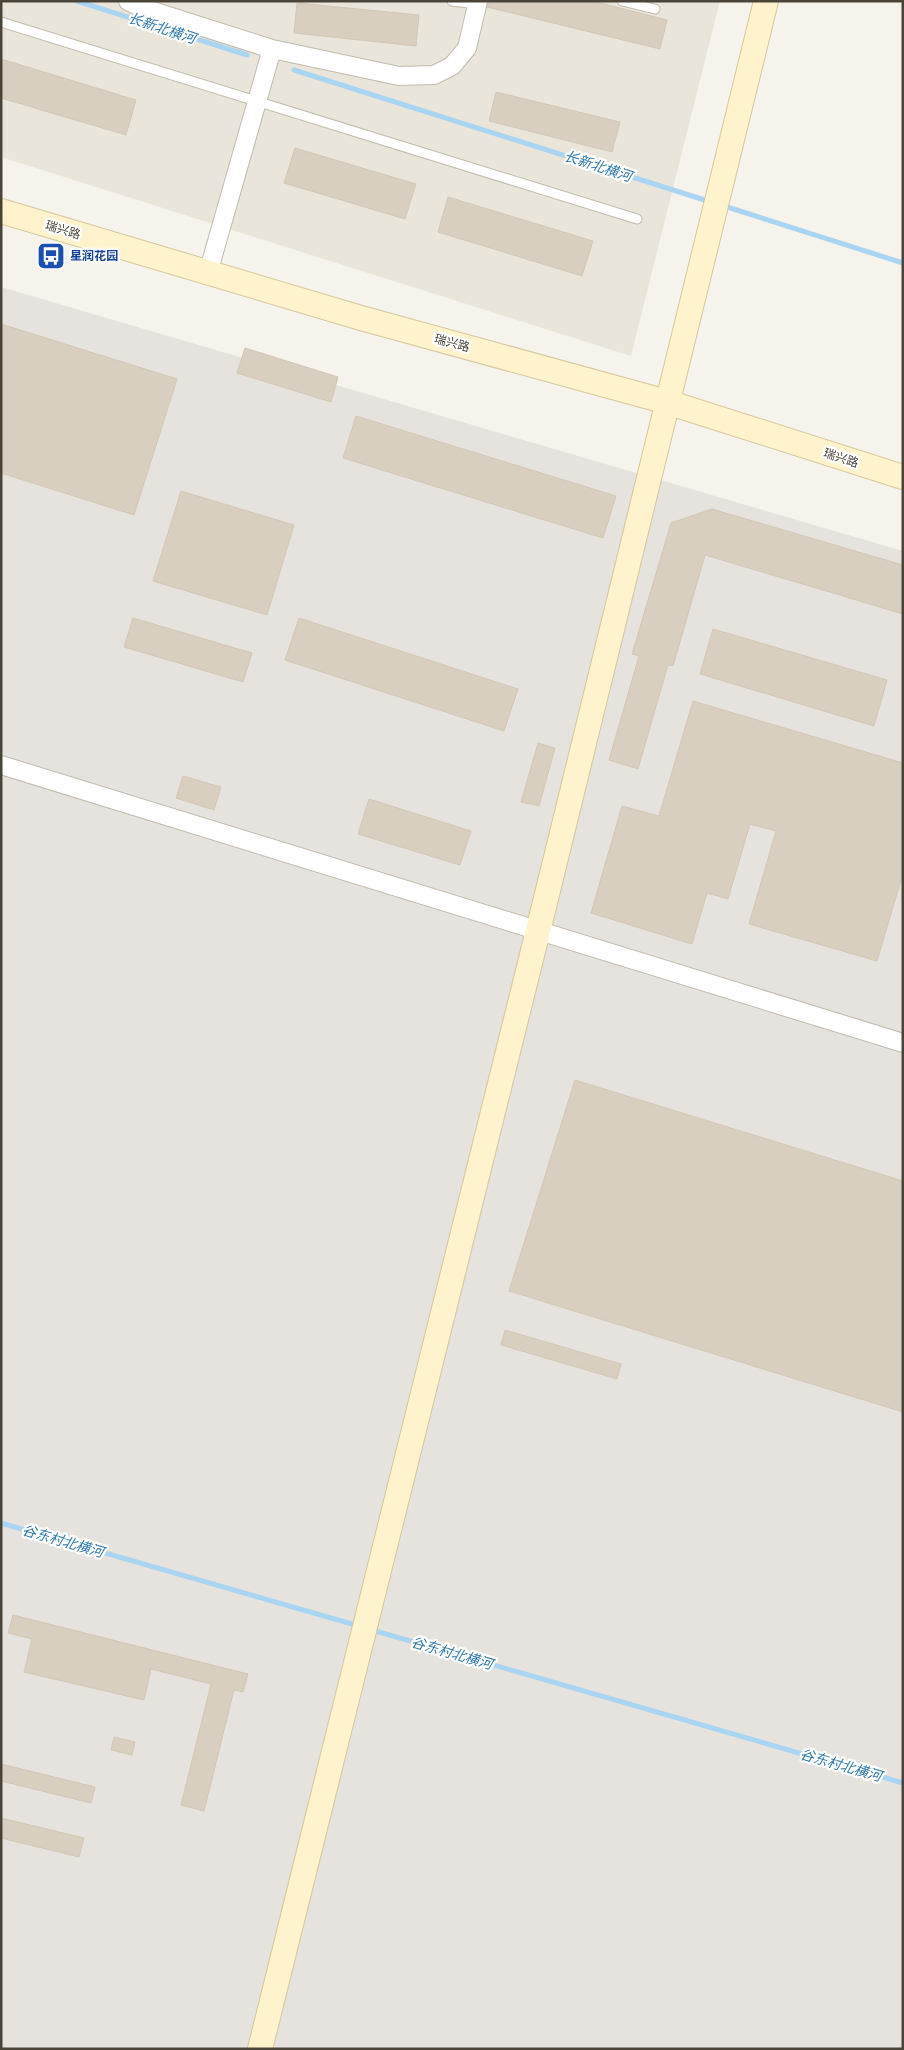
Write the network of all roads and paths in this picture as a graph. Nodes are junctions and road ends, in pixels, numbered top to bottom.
1 (128, 1) edge
2 (452, 1) edge
3 (622, 1) edge
4 (766, 1) edge
5 (477, 3) edge
6 (655, 9) dead end
7 (1, 22) edge
8 (272, 49) junction
9 (258, 101) junction
10 (1, 211) edge
11 (637, 219) dead end
12 (208, 273) junction
13 (667, 402) junction
14 (903, 477) edge
15 (1, 766) edge
16 (538, 931) junction
17 (903, 1043) edge
18 (260, 2049) edge

1 - 8 street
2 - 5 lane
3 - 6 lane
4 - 13 street
5 - 8 street
7 - 9 lane
8 - 9 street
9 - 11 lane
9 - 12 street
10 - 12 street, 瑞兴路
12 - 13 street, 瑞兴路
13 - 14 street, 瑞兴路
13 - 16 street
15 - 16 street
16 - 17 street
16 - 18 street

